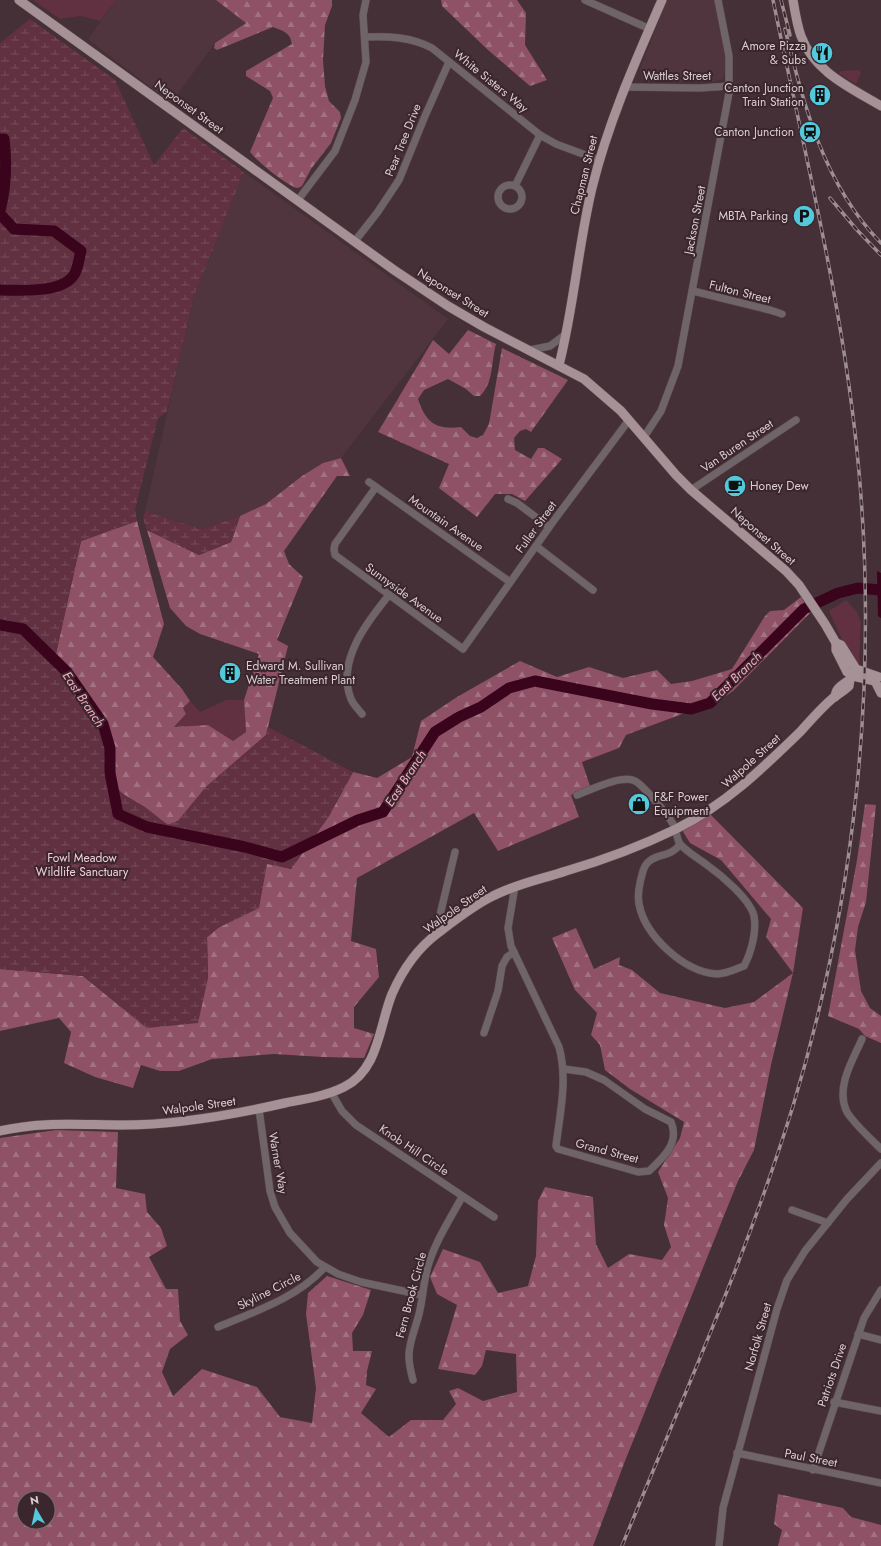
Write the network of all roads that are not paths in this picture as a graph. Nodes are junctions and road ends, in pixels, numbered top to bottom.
1 (19, 0) edge
2 (366, 0) edge
3 (585, 0) edge
4 (662, 0) edge
5 (718, 0) edge
6 (793, 0) edge
7 (650, 29) junction
8 (365, 37) junction
9 (449, 62) junction
10 (730, 86) junction
11 (624, 87) junction
12 (881, 106) edge
13 (540, 135) junction
14 (599, 160) junction
15 (515, 186) dead end
16 (298, 200) junction
17 (355, 241) junction
18 (693, 291) junction
19 (782, 314) dead end
20 (566, 334) junction
21 (530, 350) junction
22 (559, 365) junction
23 (629, 420) junction
24 (796, 420) dead end
25 (644, 437) junction
26 (369, 482) dead end
27 (376, 487) junction
28 (691, 490) junction
29 (508, 499) dead end
30 (549, 527) junction
31 (536, 546) junction
32 (510, 582) junction
33 (593, 590) dead end
34 (388, 595) junction
35 (463, 649) joint
36 (853, 675) junction
37 (881, 678) edge
38 (881, 693) edge
39 (362, 714) dead end
40 (577, 795) dead end
41 (676, 829) junction
42 (680, 844) junction
43 (455, 852) dead end
44 (515, 886) junction
45 (439, 932) junction
46 (514, 952) junction
47 (484, 1033) dead end
48 (862, 1039) dead end
49 (564, 1069) junction
50 (330, 1092) junction
51 (259, 1109) junction
52 (0, 1131) edge
53 (881, 1149) edge
54 (881, 1163) edge
55 (462, 1197) junction
56 (792, 1210) dead end
57 (494, 1217) dead end
58 (828, 1223) junction
59 (325, 1267) junction
60 (881, 1290) edge
61 (422, 1296) junction
62 (218, 1327) dead end
63 (858, 1334) junction
64 (881, 1340) edge
65 (413, 1380) dead end
66 (834, 1402) junction
67 (881, 1411) edge
68 (737, 1453) junction
69 (812, 1470) junction
70 (881, 1483) edge
71 (719, 1546) edge

1 - 16 main road, Neponset Street
2 - 8 street
3 - 7 street
4 - 7 main road, Chapman Street
5 - 10 street, Jackson Street
6 - 12 main road
7 - 11 main road, Chapman Street
8 - 9 street, White Sisters Way
8 - 16 street
9 - 13 street, White Sisters Way
9 - 17 street, Pear Tree Drive
10 - 11 street, Wattles Street
10 - 18 street, Jackson Street
11 - 14 main road, Chapman Street
13 - 14 street, White Sisters Way
13 - 15 street
14 - 20 main road, Chapman Street
16 - 17 main road, Neponset Street
17 - 21 main road, Neponset Street
18 - 19 street, Fulton Street
18 - 25 street, Jackson Street
20 - 21 street
20 - 22 main road, Chapman Street
21 - 22 main road, Neponset Street
22 - 23 main road, Neponset Street
23 - 25 main road, Neponset Street
23 - 30 street, Fuller Street
24 - 28 street, Van Buren Street
25 - 28 main road, Neponset Street
26 - 27 street, Mountain Avenue
27 - 32 street, Mountain Avenue
27 - 34 street, Sunnyside Avenue
28 - 36 main road, Neponset Street
29 - 30 street
30 - 31 street, Fuller Street
31 - 32 street, Fuller Street
31 - 33 street
32 - 35 street, Fuller Street
34 - 35 street, Sunnyside Avenue
34 - 39 street
36 - 37 main road
36 - 38 main road
36 - 41 main road, Walpole Street
40 - 41 street
41 - 42 street
41 - 44 main road, Walpole Street
42 - 42 street
43 - 45 street
44 - 45 main road, Walpole Street
44 - 46 street, Grand Street
45 - 50 main road, Walpole Street
46 - 47 street
46 - 49 street, Grand Street
48 - 53 street
49 - 49 street, Grand Street
50 - 51 main road, Walpole Street
50 - 55 street, Knob Hill Circle
51 - 52 main road, Walpole Street
51 - 59 street, Warner Way
54 - 58 street, Norfolk Street
55 - 57 street, Knob Hill Circle
55 - 61 street, Fern Brook Circle
56 - 58 street
58 - 68 street, Norfolk Street
59 - 61 street, Warner Way
59 - 62 street, Skyline Circle
60 - 63 street, Patriots Drive
61 - 65 street, Fern Brook Circle
63 - 64 street
63 - 66 street, Patriots Drive
66 - 67 street
66 - 69 street, Patriots Drive
68 - 69 street, Paul Street
68 - 71 street, Norfolk Street
69 - 70 street, Paul Street

